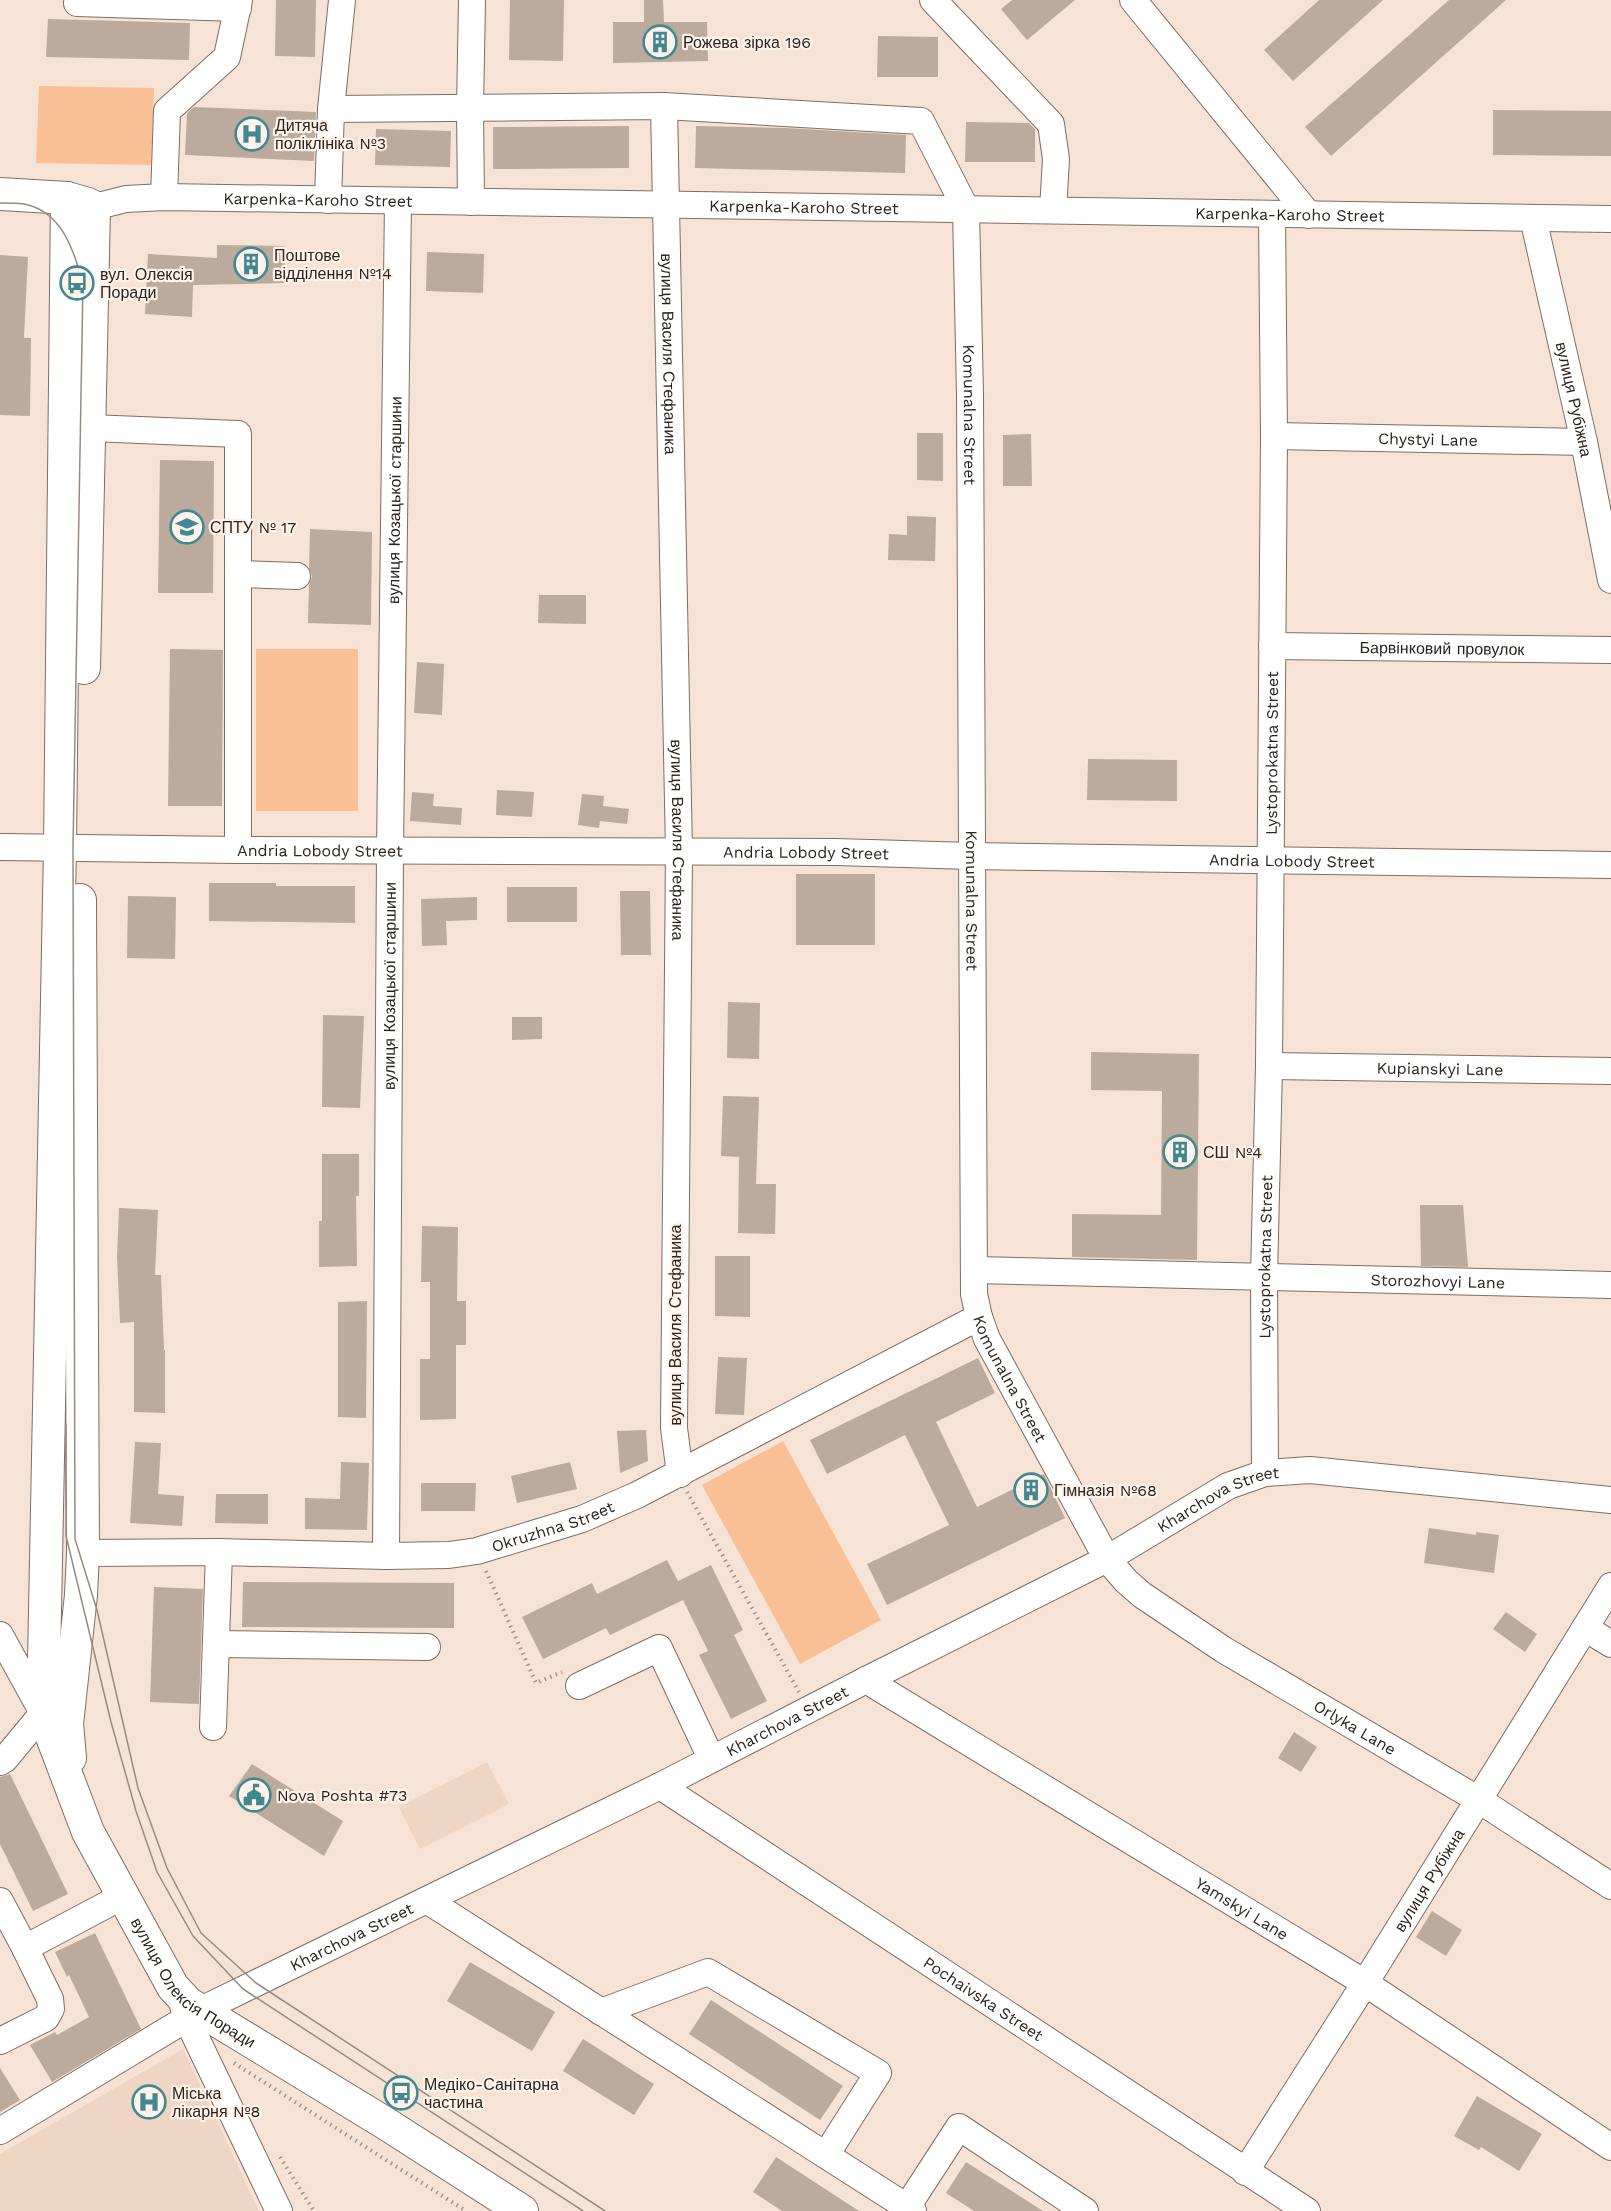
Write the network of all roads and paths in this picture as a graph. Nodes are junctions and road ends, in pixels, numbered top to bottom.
1 (342, 0) edge
2 (472, 0) edge
3 (1133, 0) edge
4 (77, 3) dead end
5 (238, 4) edge
6 (946, 4) edge
7 (664, 106) junction
8 (470, 108) junction
9 (331, 109) junction
10 (0, 194) edge
11 (164, 197) junction
12 (328, 200) junction
13 (398, 201) junction
14 (471, 202) junction
15 (668, 203) junction
16 (76, 206) junction
17 (966, 209) junction
18 (1053, 210) junction
19 (1272, 214) junction
20 (1310, 215) junction
21 (0, 216) edge
22 (1533, 218) junction
23 (1611, 219) edge
24 (90, 428) junction
25 (1274, 436) junction
26 (1584, 442) junction
27 (238, 574) junction
28 (297, 576) dead end
29 (1611, 580) edge
30 (1272, 645) junction
31 (1611, 650) edge
32 (0, 847) edge
33 (70, 847) junction
34 (238, 850) junction
35 (390, 850) junction
36 (679, 852) junction
37 (971, 856) junction
38 (1271, 859) junction
39 (1611, 865) edge
40 (1269, 1066) junction
41 (1611, 1071) edge
42 (974, 1270) junction
43 (1264, 1277) junction
44 (1611, 1285) edge
45 (979, 1317) junction
46 (1265, 1473) junction
47 (680, 1474) junction
48 (1611, 1500) edge
49 (219, 1552) junction
50 (83, 1553) junction
51 (386, 1556) junction
52 (1107, 1559) junction
53 (1611, 1586) edge
54 (1585, 1628) junction
55 (0, 1635) edge
56 (216, 1644) junction
57 (1611, 1644) edge
58 (427, 1647) dead end
59 (866, 1680) junction
60 (579, 1686) dead end
61 (809, 1710) junction
62 (43, 1713) junction
63 (213, 1728) dead end
64 (711, 1758) junction
65 (0, 1762) edge
66 (660, 1786) junction
67 (1479, 1800) junction
68 (88, 1832) junction
69 (1611, 1886) edge
70 (123, 1896) junction
71 (0, 1901) edge
72 (428, 1901) junction
73 (25, 1948) junction
74 (1365, 1983) junction
75 (189, 2008) junction
76 (601, 2012) junction
77 (0, 2041) edge
78 (232, 2062) dead end
79 (0, 2132) edge
80 (1611, 2147) edge
81 (276, 2151) dead end
82 (825, 2155) junction
83 (1245, 2172) junction
84 (910, 2209) edge
85 (279, 2211) edge
86 (314, 2211) edge
87 (466, 2211) edge
88 (522, 2211) edge
89 (1085, 2211) edge
90 (1306, 2211) edge

1 - 9 street
2 - 8 street
3 - 20 street
4 - 5 street
5 - 11 street
6 - 18 street
7 - 8 street
7 - 15 street, вулиця Василя Стефаника
7 - 17 street
8 - 9 street
8 - 14 street
9 - 12 street
10 - 16 main road, Karpenka-Karoho Street
11 - 12 street, Karpenka-Karoho Street
11 - 16 street, Karpenka-Karoho Street
12 - 13 street, Karpenka-Karoho Street
13 - 14 street, Karpenka-Karoho Street
13 - 35 street, вулиця Козацької старшини
14 - 15 street, Karpenka-Karoho Street
15 - 17 street, Karpenka-Karoho Street
15 - 36 street, вулиця Василя Стефаника
16 - 21 main road
16 - 24 main road
16 - 33 main road
17 - 18 street, Karpenka-Karoho Street
17 - 37 street, Komunalna Street
18 - 19 street, Karpenka-Karoho Street
19 - 20 street, Karpenka-Karoho Street
19 - 25 street, Lystoprokatna Street
20 - 22 street, Karpenka-Karoho Street
22 - 23 street, Karpenka-Karoho Street
22 - 26 street, вулиця Рубіжна
24 - 27 street
24 - 33 main road
25 - 26 street, Chystyi Lane
25 - 30 street, Lystoprokatna Street
26 - 29 street, вулиця Рубіжна
27 - 28 street
27 - 34 street
30 - 31 street, Барвінковий провулок
30 - 38 street, Lystoprokatna Street
32 - 33 street, Andria Lobody Street
33 - 34 street, Andria Lobody Street
33 - 50 main road
33 - 62 main road
34 - 35 street, Andria Lobody Street
35 - 36 street, Andria Lobody Street
35 - 51 street, вулиця Козацької старшини
36 - 37 street, Andria Lobody Street
36 - 47 street, вулиця Василя Стефаника
37 - 38 street, Andria Lobody Street
37 - 42 street, Komunalna Street
38 - 39 street, Andria Lobody Street
38 - 40 street, Lystoprokatna Street
40 - 41 street, Kupianskyi Lane
40 - 43 street, Lystoprokatna Street
42 - 43 street, Storozhovyi Lane
42 - 45 street, Komunalna Street
43 - 44 street, Storozhovyi Lane
43 - 46 street, Lystoprokatna Street
45 - 47 street, Okruzhna Street
45 - 52 street, Komunalna Street
46 - 48 street, Kharchova Street
46 - 52 street, Kharchova Street
47 - 51 street, Okruzhna Street
47 - 61 path
49 - 50 street, Okruzhna Street
49 - 51 street, Okruzhna Street
49 - 56 street
50 - 68 main road
52 - 59 street, Kharchova Street
52 - 67 street, Orlyka Lane
53 - 54 street, вулиця Рубіжна
54 - 57 street
54 - 67 street, вулиця Рубіжна
55 - 62 street, вулиця Олексія Поради
56 - 58 street
56 - 63 street
59 - 61 street, Kharchova Street
59 - 74 street, Yamskyi Lane
60 - 64 street
61 - 64 street, Kharchova Street
62 - 65 street
62 - 68 main road, вулиця Олексія Поради
64 - 66 street, Kharchova Street
66 - 72 street, Kharchova Street
66 - 83 street, Pochaivska Street
67 - 69 street, Orlyka Lane
67 - 74 street, вулиця Рубіжна
68 - 70 main road, вулиця Олексія Поради
70 - 73 street
70 - 75 main road, вулиця Олексія Поради
71 - 73 street
72 - 75 street, Kharchova Street
72 - 76 street
73 - 77 street
74 - 80 street, Yamskyi Lane
74 - 83 street, вулиця Рубіжна
75 - 79 street, Kharchova Street
75 - 85 street
75 - 88 main road, вулиця Олексія Поради
76 - 82 street
76 - 82 street
78 - 87 path
81 - 86 path
82 - 84 street
83 - 90 street, Pochaivska Street
84 - 89 street

